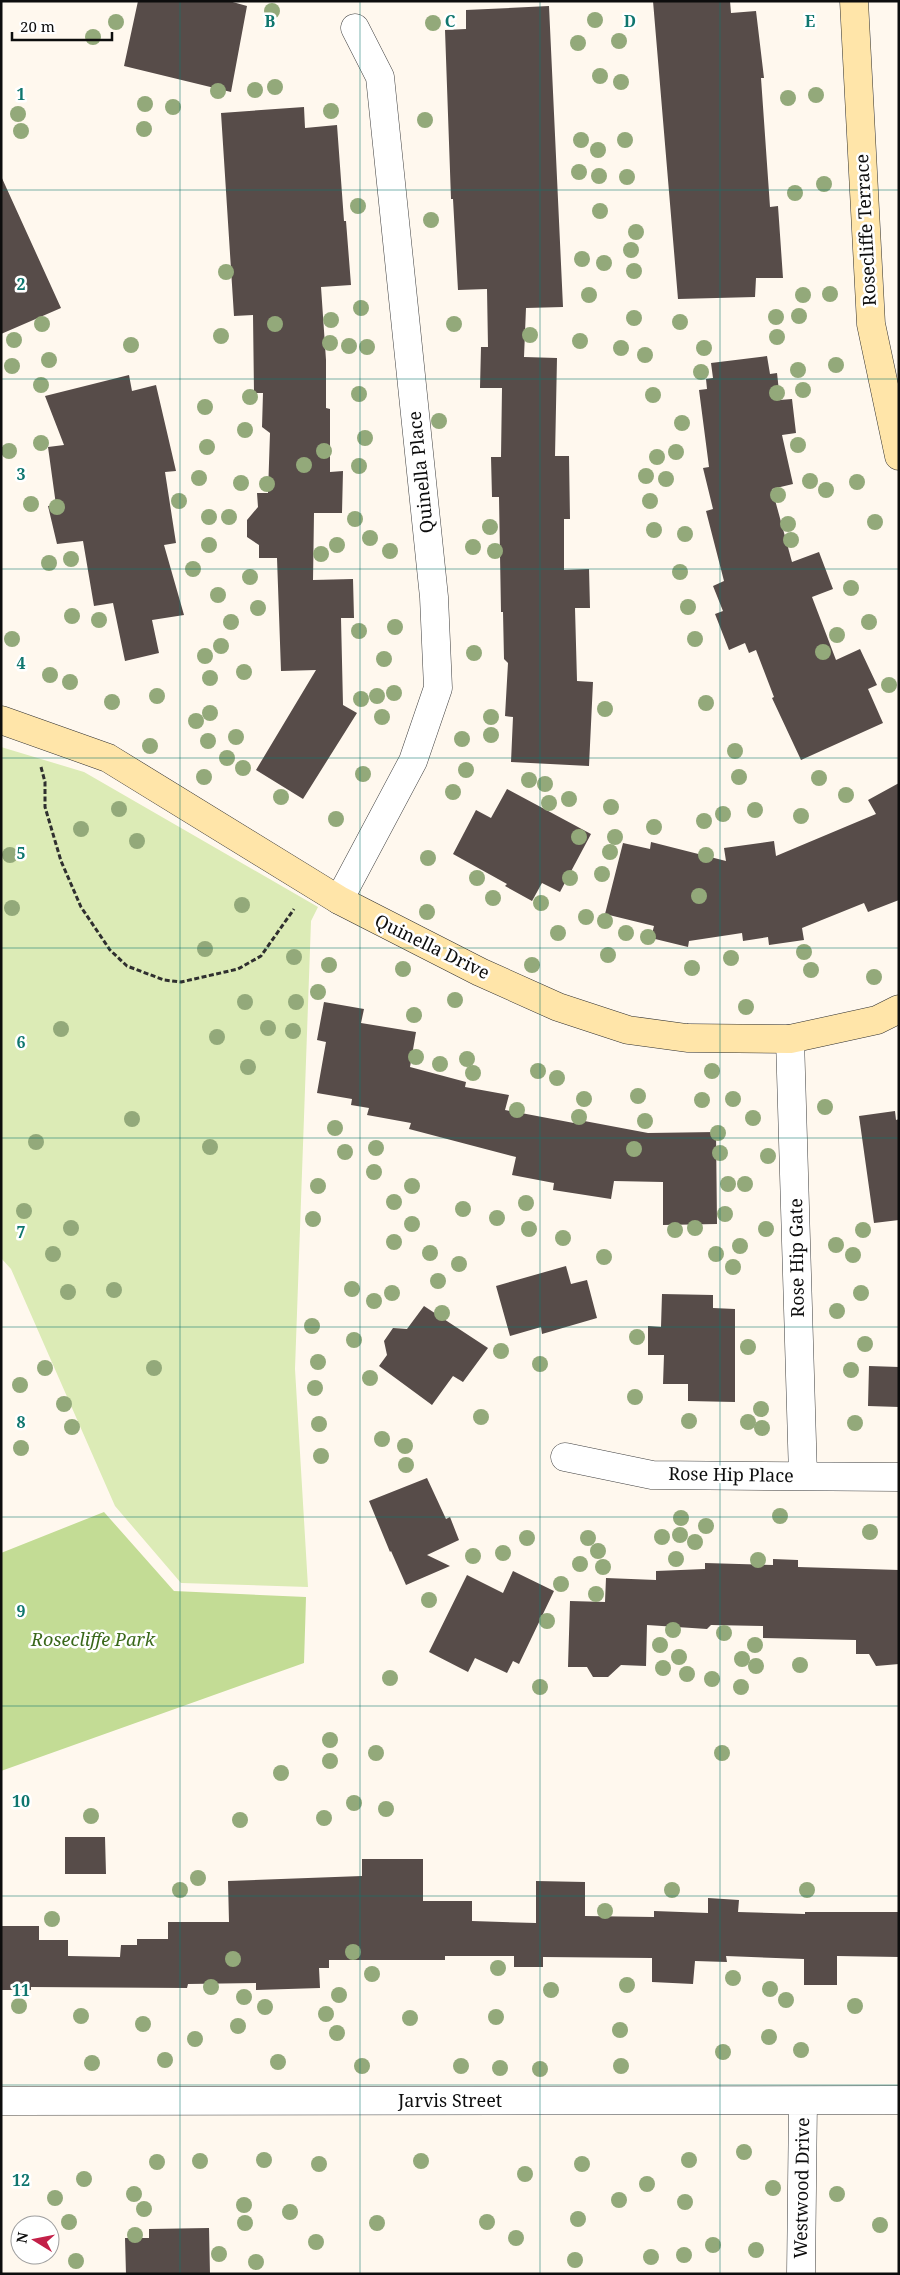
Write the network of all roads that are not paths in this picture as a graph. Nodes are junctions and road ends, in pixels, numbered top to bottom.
1 (854, 1) edge
2 (355, 28) dead end
3 (899, 456) edge
4 (1, 720) edge
5 (339, 900) junction
6 (899, 1009) edge
7 (790, 1039) junction
8 (565, 1457) dead end
9 (803, 1476) junction
10 (899, 1477) edge
11 (899, 2100) edge
12 (1, 2101) edge
13 (803, 2101) junction
14 (801, 2274) edge

1 - 3 street, Rosecliffe Terrace
2 - 5 street, Quinella Place
4 - 5 street, Quinella Drive
5 - 7 street, Quinella Drive
6 - 7 street, Quinella Drive
7 - 9 street, Rose Hip Gate
8 - 9 street, Rose Hip Place
9 - 10 street, Rose Hip Place
11 - 13 street, Jarvis Street
12 - 13 street, Jarvis Street
13 - 14 street, Westwood Drive

